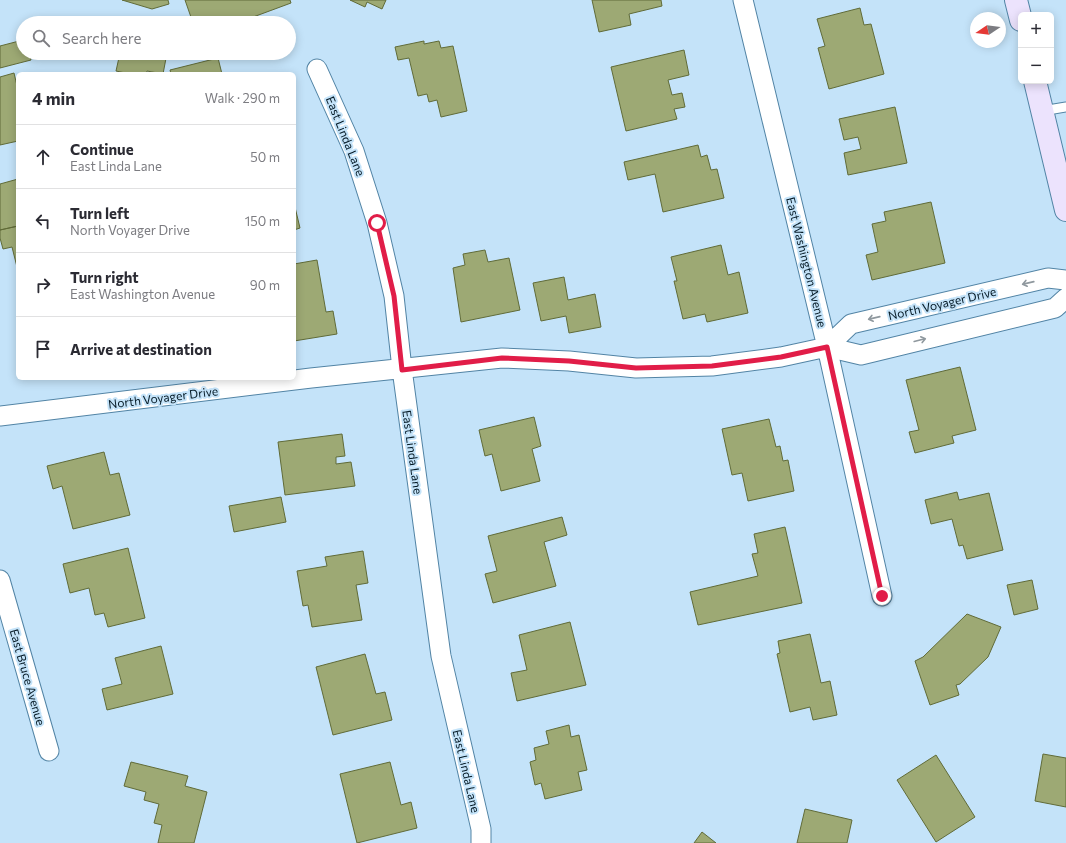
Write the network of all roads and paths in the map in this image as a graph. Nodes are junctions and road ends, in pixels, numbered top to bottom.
1 (743, 0) edge
2 (1016, 0) edge
3 (1019, 12) edge
4 (317, 68) dead end
5 (1036, 84) edge
6 (1066, 107) edge
7 (1042, 111) junction
8 (1066, 210) edge
9 (1066, 280) edge
10 (1066, 298) edge
11 (827, 347) junction
12 (402, 370) junction
13 (296, 380) edge
14 (296, 380) edge
15 (0, 416) edge
16 (0, 580) edge
17 (882, 596) dead end
18 (49, 752) dead end
19 (481, 843) edge

1 - 11 street, East Washington Avenue
2 - 3 main road
4 - 12 street, East Linda Lane
5 - 7 main road
6 - 7 lane
7 - 8 main road
9 -> 11 street, North Voyager Drive
11 -> 10 street, North Voyager Drive
11 - 12 street, North Voyager Drive
11 - 17 street, East Washington Avenue
12 - 14 street, North Voyager Drive
12 - 19 street, East Linda Lane
13 - 15 street, North Voyager Drive
16 - 18 street, East Bruce Avenue

